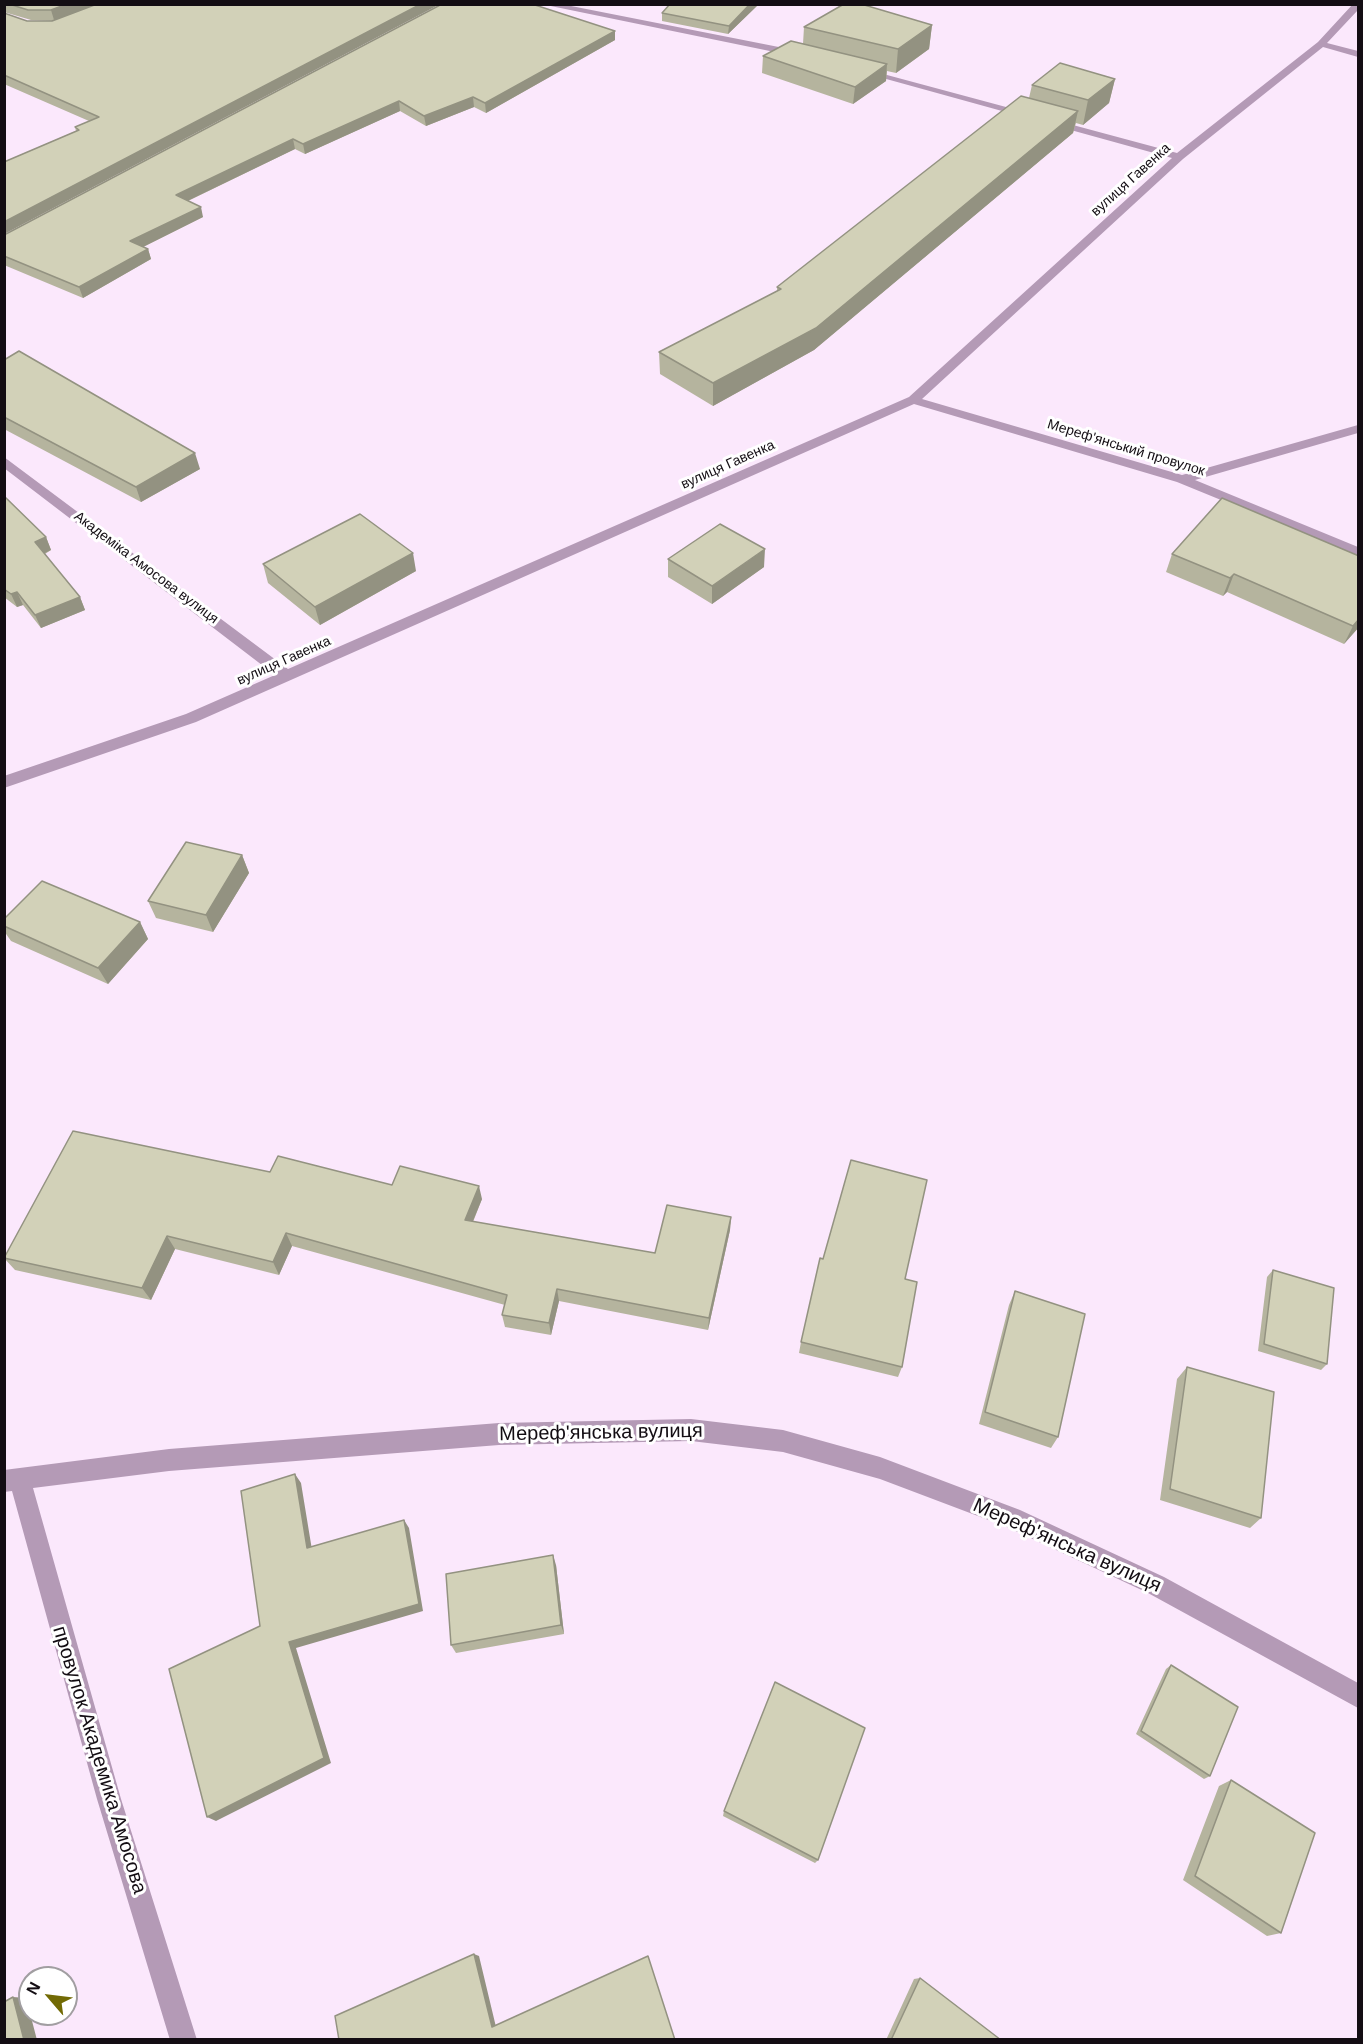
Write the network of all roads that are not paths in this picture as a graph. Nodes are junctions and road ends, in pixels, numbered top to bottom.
1 (545, 4) edge
2 (1359, 5) edge
3 (1322, 44) junction
4 (1359, 54) edge
5 (814, 58) edge
6 (858, 68) edge
7 (1179, 157) junction
8 (912, 400) junction
9 (1359, 429) edge
10 (4, 461) edge
11 (1182, 479) junction
12 (1359, 552) edge
13 (287, 676) junction
14 (4, 782) edge
15 (12, 1480) edge
16 (1359, 1696) edge
17 (184, 2040) edge

1 - 5 street
2 - 3 street, вулиця Гавенка
3 - 4 street
3 - 7 street, вулиця Гавенка
6 - 7 street
7 - 8 street, вулиця Гавенка
8 - 11 street, Мереф'янський провулок
8 - 13 street, вулиця Гавенка
9 - 11 street
10 - 13 street, Академіка Амосова вулиця
11 - 12 street, Мереф'янський провулок
13 - 14 street, вулиця Гавенка
15 - 16 street, Мереф'янська вулиця
15 - 17 street, провулок Академика Амосова

